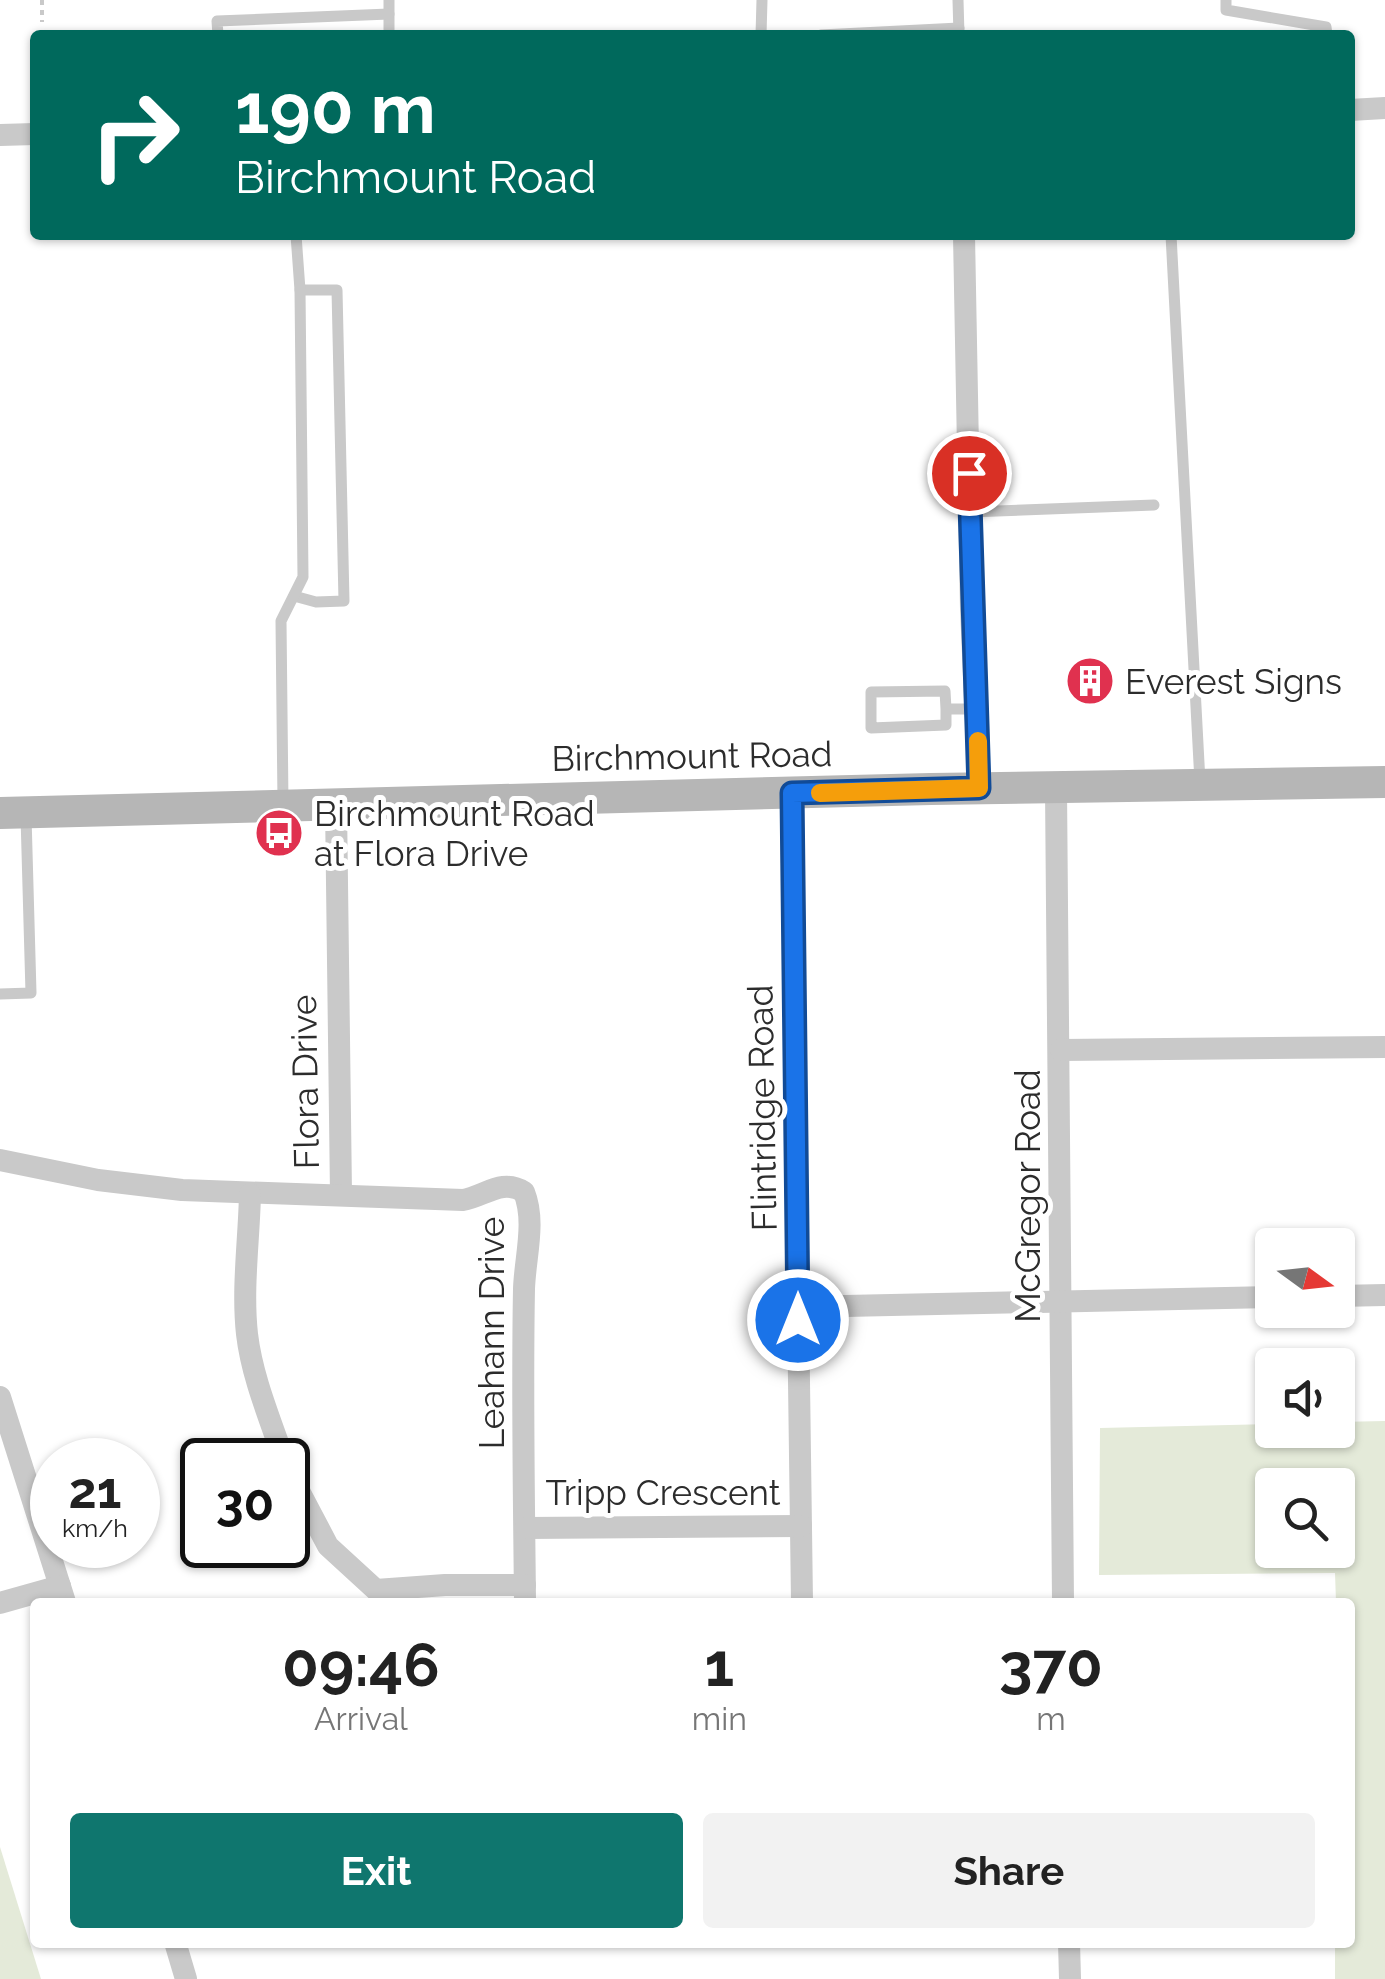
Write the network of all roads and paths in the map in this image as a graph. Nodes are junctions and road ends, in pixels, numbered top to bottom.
1 (42, 0) edge
2 (762, 0) edge
3 (958, 0) edge
4 (1226, 0) edge
5 (389, 7) edge
6 (42, 22) dead end
7 (218, 30) edge
8 (761, 30) edge
9 (959, 30) edge
10 (1326, 30) edge
11 (1385, 108) edge
12 (1355, 110) edge
13 (30, 134) edge
14 (0, 135) edge
15 (296, 240) edge
16 (964, 240) edge
17 (1172, 240) edge
18 (300, 290) junction
19 (1154, 504) dead end
20 (970, 512) junction
21 (294, 596) junction
22 (976, 708) junction
23 (946, 709) junction
24 (1385, 782) edge
25 (1200, 786) junction
26 (979, 788) junction
27 (1056, 789) junction
28 (792, 793) junction
29 (336, 804) junction
30 (284, 807) junction
31 (13, 812) edge
32 (0, 994) edge
33 (1385, 1048) edge
34 (1061, 1050) junction
35 (0, 1160) edge
36 (250, 1194) junction
37 (342, 1194) junction
38 (1385, 1295) edge
39 (1355, 1296) edge
40 (1255, 1297) edge
41 (1063, 1300) junction
42 (799, 1306) junction
43 (0, 1397) edge
44 (275, 1438) edge
45 (310, 1512) edge
46 (800, 1526) junction
47 (526, 1528) junction
48 (63, 1594) edge
49 (525, 1594) edge
50 (35, 1598) edge
51 (802, 1598) edge
52 (1063, 1598) edge
53 (30, 1599) edge
54 (0, 1603) edge
55 (176, 1948) edge
56 (1068, 1948) edge
57 (186, 1979) edge
58 (1070, 1979) edge

1 - 6 path
2 - 8 lane
3 - 9 lane
4 - 10 lane
5 - 7 lane
11 - 12 street
13 - 14 street
15 - 18 lane
16 - 20 street
17 - 25 lane
18 - 21 lane
18 - 21 lane
19 - 20 lane
20 - 22 street
21 - 30 lane
22 - 23 lane
22 - 26 street
23 - 23 lane
24 - 25 main road, Birchmount Road
25 - 27 main road, Birchmount Road
26 - 27 main road, Birchmount Road
26 - 28 main road, Birchmount Road
27 - 34 street, McGregor Road
28 - 29 main road, Birchmount Road
28 - 42 street, Flintridge Road
29 - 30 main road, Birchmount Road
29 - 37 street, Flora Drive
30 - 31 main road, Birchmount Road
31 - 32 lane
33 - 34 street
34 - 41 street, McGregor Road
35 - 36 street, Flora Drive
36 - 37 street, Flora Drive
36 - 44 street
37 - 47 street, Leahann Drive
38 - 39 street
40 - 41 street
41 - 42 street
41 - 52 street, McGregor Road
42 - 46 street, Flintridge Road
43 - 48 street
45 - 49 street
46 - 47 street, Tripp Crescent
46 - 51 street, Flintridge Road
47 - 49 street, Leahann Drive
48 - 50 street
53 - 54 street
55 - 57 street
56 - 58 street

